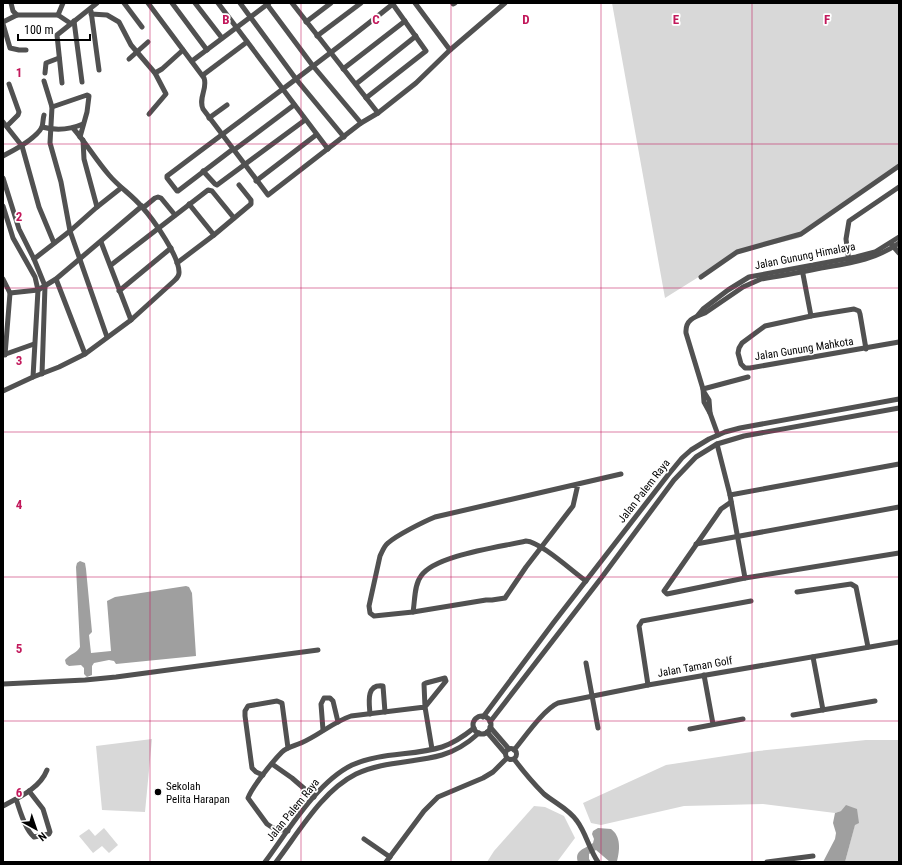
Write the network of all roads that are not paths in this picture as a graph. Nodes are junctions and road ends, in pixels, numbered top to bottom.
1 (11, 3) edge
2 (63, 3) edge
3 (97, 3) edge
4 (124, 3) edge
5 (148, 3) edge
6 (172, 3) edge
7 (195, 3) edge
8 (218, 3) edge
9 (240, 3) edge
10 (268, 3) edge
11 (301, 3) edge
12 (331, 3) edge
13 (361, 3) edge
14 (393, 3) edge
15 (415, 3) edge
16 (505, 3) edge
17 (294, 5) edge
18 (91, 11) junction
19 (17, 15) junction
20 (58, 15) junction
21 (250, 17) junction
22 (405, 21) junction
23 (72, 22) junction
24 (306, 22) junction
25 (3, 23) edge
26 (142, 26) dead end
27 (236, 27) junction
28 (317, 36) junction
29 (416, 36) junction
30 (222, 38) junction
31 (148, 42) dead end
32 (247, 42) junction
33 (26, 50) dead end
34 (184, 50) junction
35 (207, 50) junction
36 (450, 50) junction
37 (137, 52) junction
38 (331, 53) junction
39 (59, 58) junction
40 (129, 60) dead end
41 (192, 61) junction
42 (313, 66) junction
43 (343, 69) junction
44 (99, 70) dead end
45 (45, 73) dead end
46 (155, 74) junction
47 (202, 76) junction
48 (296, 79) junction
49 (44, 81) dead end
50 (82, 82) dead end
51 (62, 83) dead end
52 (9, 84) dead end
53 (356, 84) junction
54 (282, 90) junction
55 (366, 98) junction
56 (227, 105) dead end
57 (294, 105) junction
58 (52, 107) junction
59 (378, 113) junction
60 (149, 114) dead end
61 (44, 115) dead end
62 (209, 118) junction
63 (305, 120) junction
64 (3, 122) edge
65 (361, 123) junction
66 (83, 124) junction
67 (7, 126) junction
68 (42, 127) junction
69 (74, 128) junction
70 (51, 130) junction
71 (221, 135) junction
72 (316, 135) junction
73 (344, 137) junction
74 (82, 138) junction
75 (22, 146) junction
76 (233, 149) junction
77 (328, 149) junction
78 (3, 156) edge
79 (245, 165) junction
80 (899, 166) edge
81 (203, 171) junction
82 (3, 178) edge
83 (256, 180) junction
84 (239, 184) dead end
85 (899, 187) edge
86 (121, 188) junction
87 (189, 204) junction
88 (3, 206) edge
89 (96, 207) junction
90 (143, 207) junction
91 (175, 215) junction
92 (234, 218) junction
93 (158, 228) junction
94 (70, 231) junction
95 (214, 235) junction
96 (899, 237) edge
97 (101, 242) junction
98 (54, 243) junction
99 (899, 243) edge
100 (892, 245) junction
101 (171, 248) junction
102 (899, 253) edge
103 (80, 258) junction
104 (34, 259) junction
105 (849, 261) junction
106 (177, 263) junction
107 (111, 265) junction
108 (802, 269) junction
109 (701, 277) dead end
110 (3, 279) edge
111 (56, 279) junction
112 (45, 286) junction
113 (38, 290) junction
114 (119, 291) junction
115 (10, 293) junction
116 (811, 316) junction
117 (130, 320) junction
118 (107, 337) junction
119 (899, 342) edge
120 (34, 344) junction
121 (866, 349) junction
122 (84, 354) junction
123 (4, 355) edge
124 (42, 374) junction
125 (33, 377) junction
126 (748, 377) dead end
127 (703, 389) junction
128 (3, 391) edge
129 (899, 399) edge
130 (899, 408) edge
131 (718, 435) junction
132 (717, 444) junction
133 (899, 464) edge
134 (621, 474) dead end
135 (578, 484) junction
136 (730, 495) junction
137 (731, 502) junction
138 (899, 507) edge
139 (737, 536) junction
140 (696, 544) junction
141 (542, 548) junction
142 (899, 553) edge
143 (745, 578) junction
144 (586, 581) junction
145 (797, 592) dead end
146 (751, 601) dead end
147 (413, 612) junction
148 (899, 642) edge
149 (868, 647) junction
150 (318, 650) dead end
151 (813, 657) junction
152 (586, 663) dead end
153 (704, 675) junction
154 (3, 684) edge
155 (648, 685) junction
156 (592, 696) junction
157 (875, 701) dead end
158 (425, 707) junction
159 (823, 710) junction
160 (385, 712) junction
161 (370, 714) junction
162 (792, 716) dead end
163 (483, 717) junction
164 (743, 719) dead end
165 (338, 722) junction
166 (713, 724) junction
167 (489, 727) junction
168 (474, 728) junction
169 (598, 728) dead end
170 (690, 729) dead end
171 (323, 730) junction
172 (479, 734) junction
173 (288, 748) junction
174 (432, 749) junction
175 (509, 753) junction
176 (514, 759) junction
177 (272, 764) junction
178 (47, 770) dead end
179 (263, 775) junction
180 (29, 791) junction
181 (315, 796) junction
182 (16, 799) junction
183 (3, 806) edge
184 (288, 831) junction
185 (364, 839) dead end
186 (813, 856) dead end
187 (388, 860) edge
188 (597, 861) edge
189 (265, 862) edge
190 (276, 862) edge
191 (767, 862) edge

1 - 19 street
2 - 20 street
3 - 18 street
4 - 26 street
5 - 34 street
6 - 35 street
7 - 30 street
8 - 27 street
9 - 21 street
10 - 21 street
10 - 42 street
11 - 17 street
12 - 24 street
13 - 28 street
14 - 22 street
14 - 38 street
15 - 36 street
16 - 36 street
17 - 24 street
18 - 23 street
18 - 37 street
18 - 44 street
19 - 20 street
19 - 25 street
20 - 23 street
21 - 27 street
21 - 48 street
22 - 29 street
22 - 43 street
23 - 39 street
23 - 50 street
24 - 28 street
25 - 33 street
27 - 30 street
27 - 32 street
28 - 38 street
29 - 53 street
29 - 55 street
30 - 35 street
31 - 37 street
32 - 47 street
32 - 54 street
34 - 41 street
34 - 46 street
35 - 41 street
36 - 59 street
37 - 40 street
37 - 46 street
38 - 42 street
38 - 43 street
39 - 45 street
39 - 51 street
41 - 47 street
42 - 48 street
42 - 65 street
43 - 53 street
46 - 60 street
47 - 62 street
48 - 54 street
48 - 73 street
49 - 58 street
52 - 67 street
53 - 55 street
54 - 57 street
54 - 71 street
55 - 59 street
56 - 62 street
57 - 63 street
57 - 76 street
58 - 66 street
58 - 70 street
59 - 65 street
61 - 68 street
62 - 71 street
63 - 72 street
63 - 79 street
64 - 67 street
65 - 73 street
66 - 69 street
66 - 74 street
67 - 75 street
68 - 70 street
68 - 75 street
69 - 70 street
69 - 74 street
70 - 94 street
71 - 76 street
71 - 81 street
72 - 77 street
72 - 83 street
73 - 77 street
74 - 86 street
74 - 89 street
75 - 78 street
75 - 98 street
76 - 79 street
76 - 81 street
77 - 83 street
79 - 81 street
79 - 83 street
80 - 109 street
82 - 104 street
84 - 92 street
85 - 105 street
86 - 89 street
86 - 90 street
87 - 91 street
87 - 92 street
87 - 95 street
88 - 113 street
89 - 94 street
90 - 91 street
90 - 93 street
90 - 97 street
91 - 93 street
92 - 95 street
93 - 101 street
93 - 107 street
94 - 98 street
94 - 103 street
95 - 106 street
96 - 100 street, Jalan Gunung Himalaya
97 - 103 street
97 - 107 street
98 - 104 street
99 - 100 street, Jalan Gunung Himalaya
100 - 102 street
100 - 105 street, Jalan Gunung Himalaya
101 - 106 street
101 - 114 street
103 - 111 street
103 - 118 street
104 - 112 street
105 - 108 street, Jalan Gunung Himalaya
106 - 117 street
107 - 114 street
108 - 116 street
108 - 127 street, Jalan Gunung Himalaya
110 - 115 street
111 - 112 street
111 - 122 street
112 - 113 street
112 - 124 street
113 - 115 street
113 - 120 street
114 - 117 street
115 - 123 street
116 - 121 street, Jalan Gunung Mahkota
116 - 121 street, Jalan Gunung Mahkota
117 - 118 street
118 - 122 street
119 - 121 street, Jalan Gunung Mahkota
120 - 123 street
120 - 125 street
122 - 124 street
124 - 125 street
125 - 128 street
126 - 127 street
127 - 131 street, Jalan Gunung Himalaya
129 - 131 street, Jalan Palem Raya
130 - 132 street, Jalan Palem Raya
131 - 144 street, Jalan Palem Raya
132 - 136 street
132 - 167 street, Jalan Palem Raya
133 - 136 street
134 - 135 street
135 - 141 street
135 - 147 street
136 - 137 street
137 - 139 street
137 - 140 street
138 - 139 street
139 - 140 street
139 - 143 street
140 - 143 street
141 - 144 street
141 - 147 street
141 - 147 street
142 - 143 street
144 - 163 street, Jalan Palem Raya
145 - 149 street
146 - 155 street
148 - 149 street, Jalan Taman Golf
149 - 151 street, Jalan Taman Golf
150 - 154 street
151 - 153 street, Jalan Taman Golf
151 - 159 street
152 - 156 street
153 - 155 street, Jalan Taman Golf
153 - 166 street
155 - 156 street, Jalan Taman Golf
156 - 169 street
156 - 175 street, Jalan Taman Golf
157 - 159 street
158 - 158 street
158 - 160 street
158 - 174 street
159 - 162 street
160 - 161 street
160 - 161 street
161 - 165 street
163 - 167 street
163 - 168 street
164 - 166 street
165 - 171 street
165 - 171 street
166 - 170 street
167 - 172 street
167 - 175 street
168 - 172 street
168 - 174 street, Jalan Palem Raya
171 - 173 street
172 - 190 street, Jalan Palem Raya
173 - 177 street
173 - 179 street
174 - 181 street, Jalan Palem Raya
175 - 176 street
175 - 176 street
175 - 187 street, Jalan Taman Golf
176 - 188 street
177 - 179 street
177 - 181 street
178 - 180 street
179 - 184 street
180 - 182 street
180 - 182 street
181 - 184 street, Jalan Palem Raya
182 - 183 street
184 - 189 street, Jalan Palem Raya
185 - 187 street
186 - 191 street

